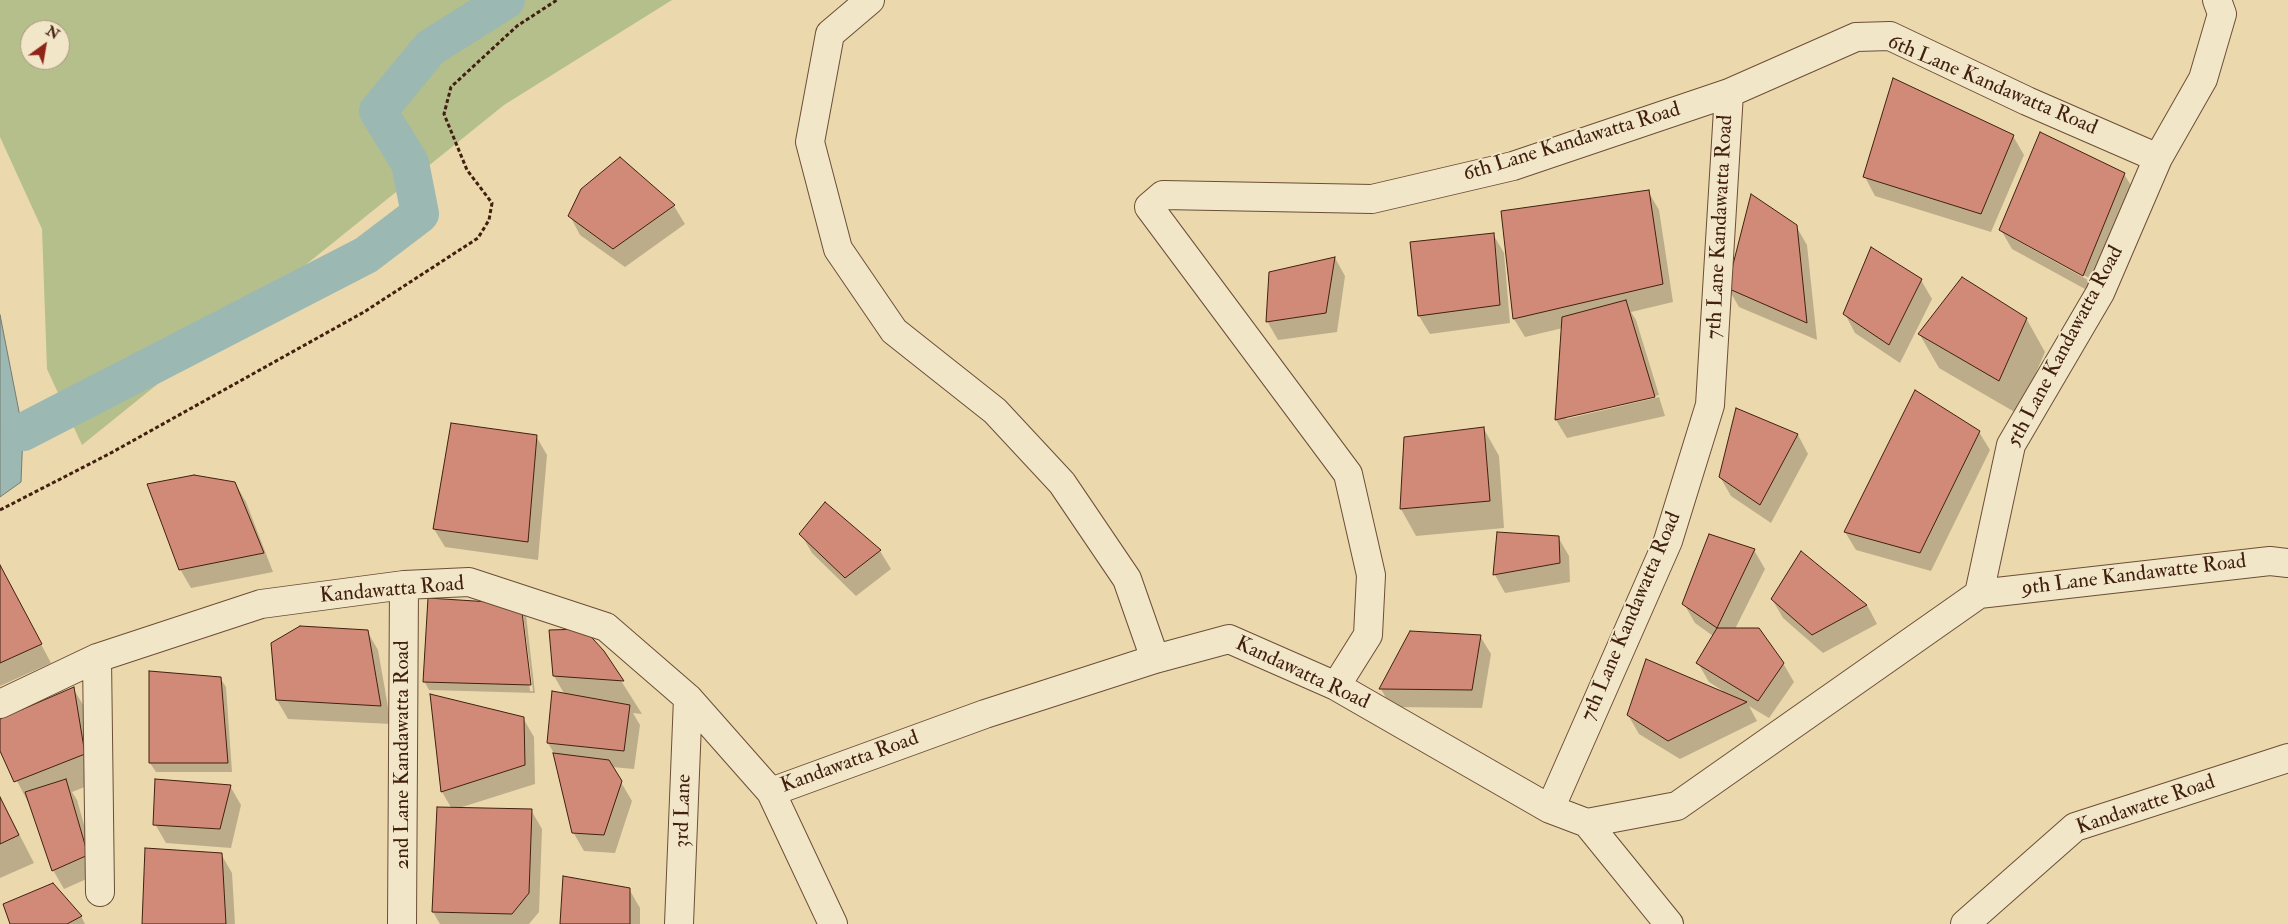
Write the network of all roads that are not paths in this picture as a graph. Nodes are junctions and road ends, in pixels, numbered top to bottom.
1 (870, 0) edge
2 (2217, 0) edge
3 (1729, 93) junction
4 (2158, 158) junction
5 (2288, 563) edge
6 (404, 585) junction
7 (1979, 594) junction
8 (97, 658) junction
9 (1154, 659) junction
10 (1336, 686) junction
11 (688, 698) junction
12 (0, 704) edge
13 (2278, 761) edge
14 (771, 792) junction
15 (1550, 809) junction
16 (1587, 823) junction
17 (100, 892) dead end
18 (402, 924) edge
19 (679, 924) edge
20 (833, 924) edge
21 (1669, 924) edge
22 (1965, 924) edge

1 - 9 street
2 - 4 street, 5th Lane Kandawatta Road
3 - 4 street, 6th Lane Kandawatta Road
3 - 10 street, 6th Lane Kandawatta Road
3 - 15 street, 7th Lane Kandawatta Road
4 - 7 street, 5th Lane Kandawatta Road
5 - 7 street, 9th Lane Kandawatte Road
6 - 8 street, Kandawatta Road
6 - 11 street, Kandawatta Road
6 - 18 street, 2nd Lane Kandawatta Road
7 - 16 street
8 - 12 street, Kandawatta Road
8 - 17 street
9 - 10 street, Kandawatta Road
9 - 14 street, Kandawatta Road
10 - 15 street, Kandawatta Road
11 - 14 street, Kandawatta Road
11 - 19 street, 3rd Lane
13 - 22 street, Kandawatte Road
14 - 20 street
15 - 16 street, Kandawatta Road
16 - 21 street

